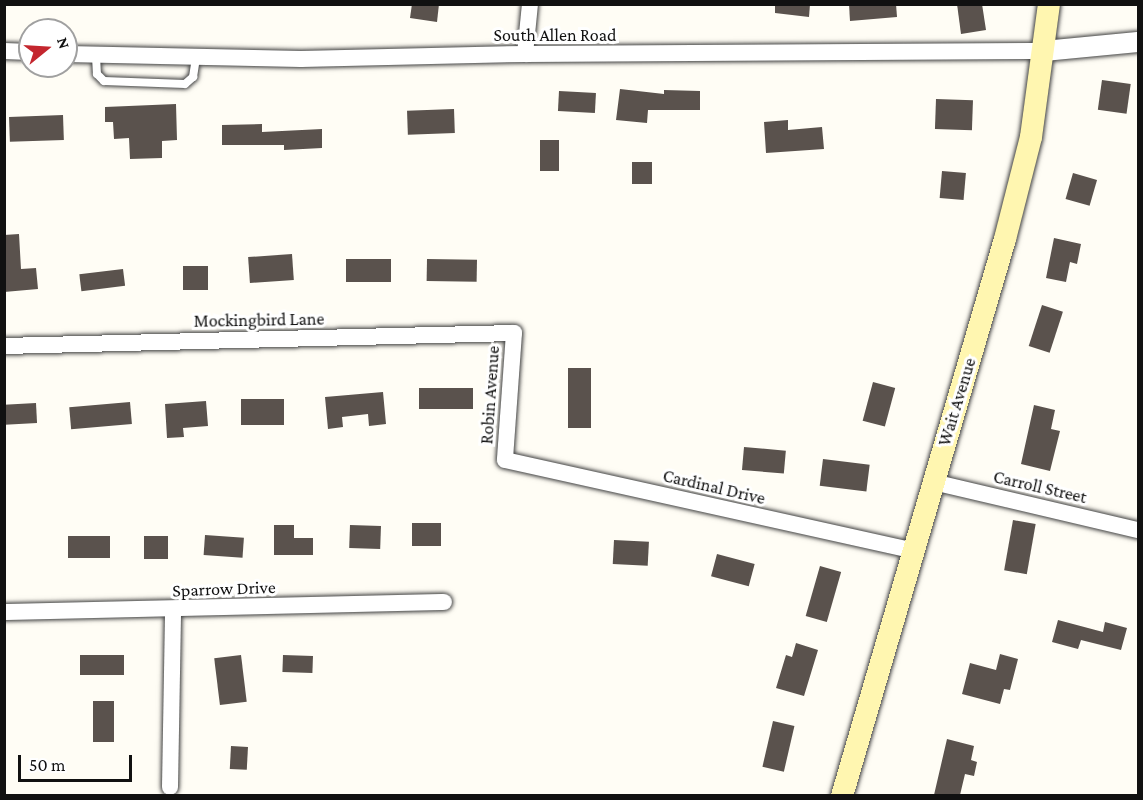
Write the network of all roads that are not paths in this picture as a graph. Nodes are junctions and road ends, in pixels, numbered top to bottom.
1 (530, 4) edge
2 (1049, 4) edge
3 (1138, 42) edge
4 (1044, 51) junction
5 (525, 54) junction
6 (78, 55) edge
7 (96, 56) junction
8 (196, 57) junction
9 (514, 333) joint
10 (4, 346) edge
11 (505, 460) joint
12 (933, 482) junction
13 (1138, 530) edge
14 (914, 551) junction
15 (444, 602) dead end
16 (173, 610) junction
17 (4, 612) edge
18 (170, 787) dead end
19 (843, 795) edge

1 - 5 street
2 - 4 main road, Wait Avenue
3 - 4 street
4 - 5 street, South Allen Road
4 - 12 main road, Wait Avenue
5 - 8 street, South Allen Road
6 - 7 street, South Allen Road
7 - 8 street, South Allen Road
7 - 8 lane
9 - 10 street, Mockingbird Lane
9 - 11 street, Robin Avenue
11 - 14 street, Cardinal Drive
12 - 13 street, Carroll Street
12 - 14 main road, Wait Avenue
14 - 19 main road, Wait Avenue
15 - 16 street, Sparrow Drive
16 - 17 street, Sparrow Drive
16 - 18 street

